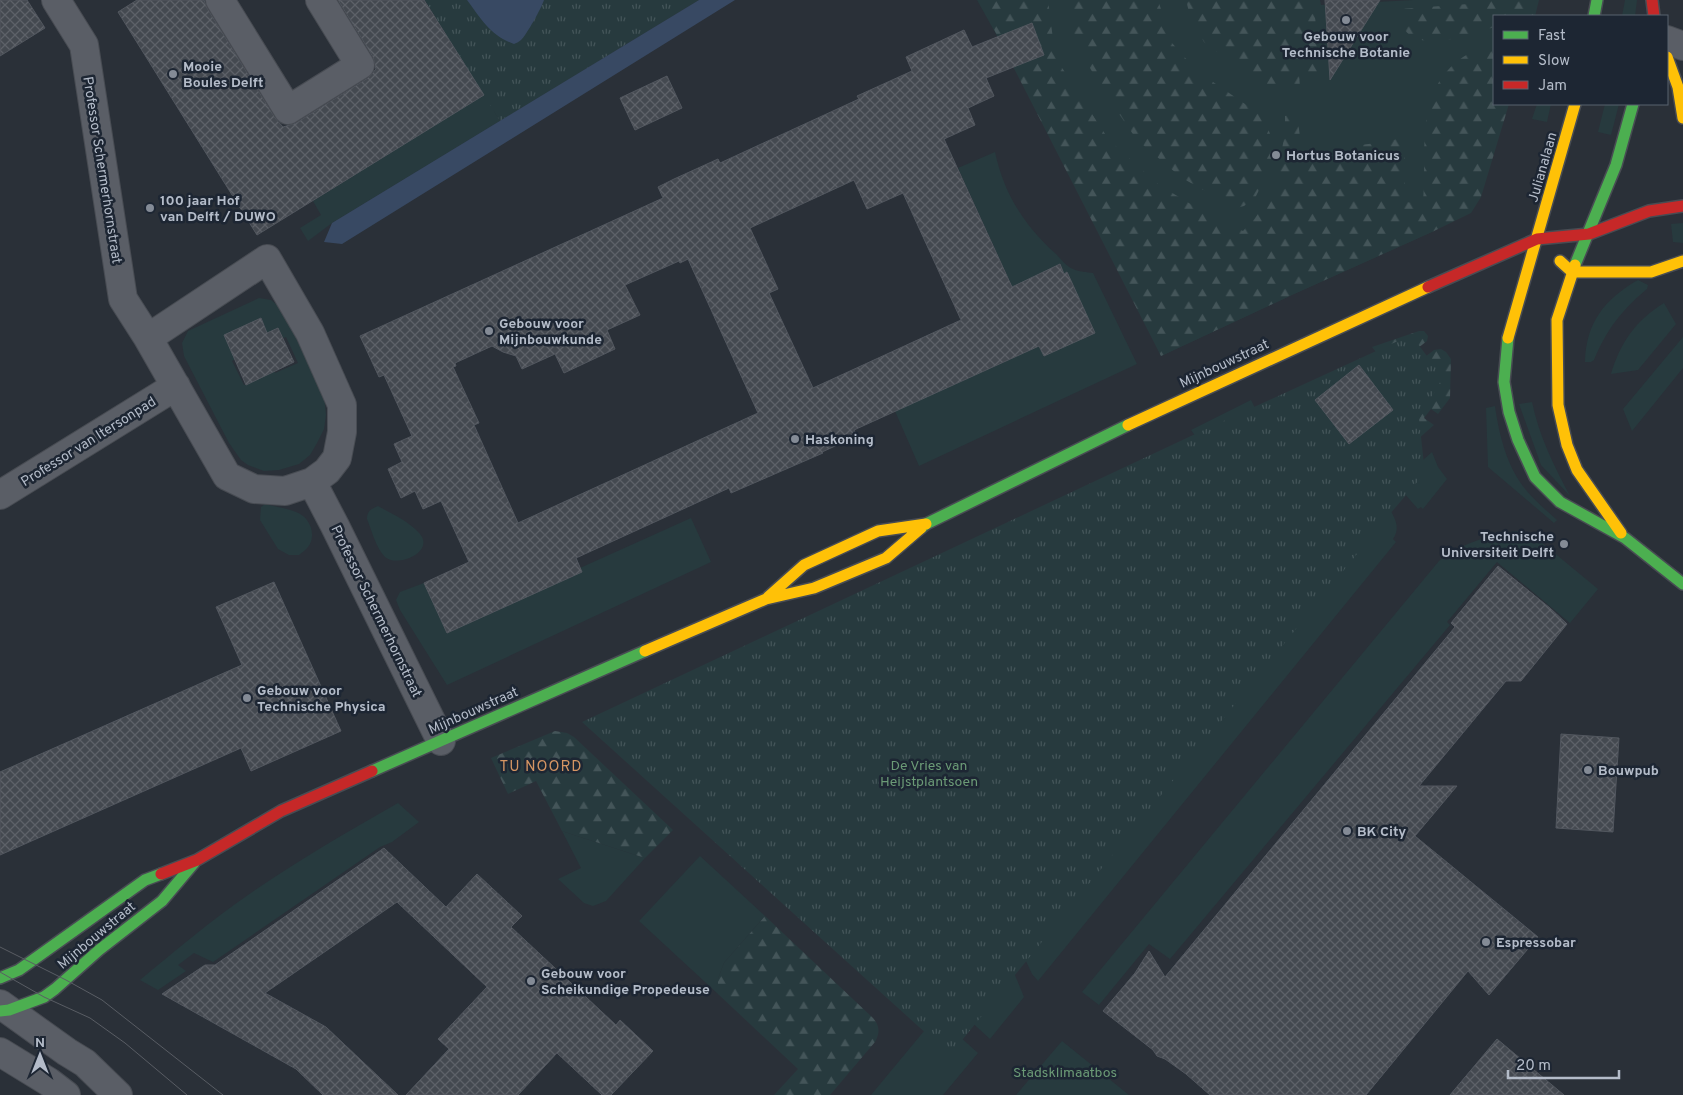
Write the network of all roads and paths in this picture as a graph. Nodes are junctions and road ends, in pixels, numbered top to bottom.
1 (220, 0) edge
2 (320, 0) edge
3 (1597, 0) edge
4 (1652, 0) edge
5 (58, 1) edge
6 (1594, 15) edge
7 (1654, 15) edge
8 (1668, 40) edge
9 (1683, 46) edge
10 (1668, 59) edge
11 (1575, 105) edge
12 (1633, 105) edge
13 (1683, 118) edge
14 (1683, 206) edge
15 (1589, 234) junction
16 (1537, 239) junction
17 (1683, 261) edge
18 (1572, 272) junction
19 (148, 338) junction
20 (176, 386) junction
21 (312, 482) junction
22 (0, 495) edge
23 (926, 524) junction
24 (1624, 538) junction
25 (1683, 584) edge
26 (766, 599) junction
27 (441, 742) junction
28 (197, 860) junction
29 (0, 978) edge
30 (3, 1008) edge
31 (0, 1052) edge
32 (66, 1095) edge
33 (118, 1095) edge

1 - 2 street
3 - 6 main road
4 - 7 main road
5 - 19 street, Professor Schermerhornstraat
8 - 9 street
10 - 13 main road
11 - 16 main road, Julianalaan
12 - 15 main road
14 - 15 main road, Mijnbouwstraat
15 - 16 main road, Mijnbouwstraat
15 - 18 main road
16 - 18 main road
16 - 23 main road, Mijnbouwstraat
16 - 24 main road, Julianalaan
17 - 18 main road
18 - 24 main road
19 - 20 street, Professor Schermerhornstraat
19 - 21 street
20 - 21 street, Professor Schermerhornstraat
20 - 22 street, Professor van Itersonpad
21 - 27 street, Professor Schermerhornstraat
23 - 26 main road, Mijnbouwstraat
23 - 26 main road, Mijnbouwstraat
24 - 25 main road
26 - 27 main road, Mijnbouwstraat
27 - 28 main road, Mijnbouwstraat
28 - 29 main road, Mijnbouwstraat
28 - 30 main road, Mijnbouwstraat
30 - 33 street
31 - 32 street

